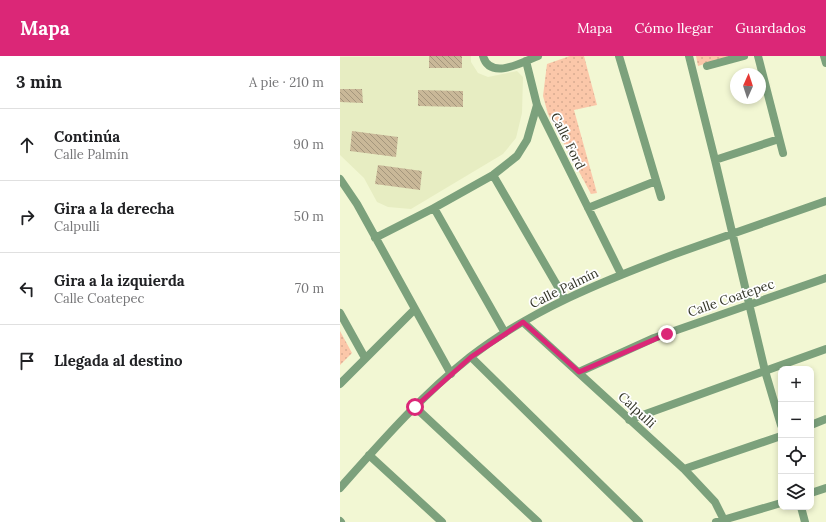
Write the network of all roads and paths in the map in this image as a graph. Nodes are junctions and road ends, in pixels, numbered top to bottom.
1 (484, 56) edge
2 (538, 56) edge
3 (619, 56) edge
4 (689, 56) edge
5 (744, 56) edge
6 (758, 56) edge
7 (824, 56) edge
8 (526, 61) junction
9 (826, 63) edge
10 (707, 66) dead end
11 (537, 105) junction
12 (779, 139) junction
13 (782, 153) dead end
14 (715, 160) junction
15 (493, 175) junction
16 (656, 181) junction
17 (341, 182) edge
18 (661, 197) dead end
19 (826, 201) edge
20 (434, 208) junction
21 (588, 208) junction
22 (733, 233) junction
23 (376, 238) junction
24 (621, 274) junction
25 (826, 278) edge
26 (565, 299) junction
27 (748, 305) junction
28 (414, 310) junction
29 (340, 313) edge
30 (523, 322) junction
31 (505, 333) junction
32 (826, 349) edge
33 (471, 357) junction
34 (365, 358) junction
35 (765, 371) junction
36 (579, 372) junction
37 (451, 374) junction
38 (342, 378) edge
39 (415, 407) junction
40 (778, 415) edge
41 (826, 419) edge
42 (629, 420) junction
43 (814, 423) edge
44 (778, 437) edge
45 (370, 455) junction
46 (684, 469) junction
47 (340, 488) edge
48 (826, 488) edge
49 (814, 493) edge
50 (778, 504) edge
51 (802, 510) edge
52 (725, 521) edge
53 (442, 522) edge
54 (538, 522) edge
55 (639, 522) edge
56 (716, 522) edge
57 (805, 522) edge

1 - 8 street
2 - 8 street
3 - 16 street
4 - 14 street
5 - 10 street
6 - 12 street
7 - 9 street
8 - 11 street, Calle Ford
11 - 15 street
11 - 21 street, Calle Ford
12 - 13 street
12 - 14 street
14 - 22 street
15 - 20 street
15 - 26 street
16 - 18 street
16 - 21 street
17 - 23 street
19 - 22 street, Calle Palmín
20 - 23 street
20 - 31 street
21 - 24 street, Calle Ford
22 - 24 street, Calle Palmín
22 - 27 street
23 - 28 street
24 - 26 street, Calle Palmín
25 - 27 street, Calle Coatepec
26 - 30 street, Calle Palmín
27 - 35 street
27 - 36 street, Calle Coatepec
28 - 34 street
28 - 37 street
29 - 34 street
30 - 31 street, Calle Palmín
30 - 36 street, Calpulli
31 - 33 street, Calle Palmín
32 - 35 street
33 - 37 street, Calle Palmín
33 - 55 street
34 - 38 street
35 - 40 street
35 - 42 street
36 - 42 street, Calpulli
37 - 39 street, Calle Palmín
39 - 45 street, Calle Palmín
39 - 54 street
41 - 43 street
42 - 46 street, Calpulli
44 - 46 street
45 - 47 street, Calle Palmín
45 - 53 street
46 - 52 street, Calpulli
48 - 49 street
50 - 52 street
51 - 57 street
52 - 56 street

